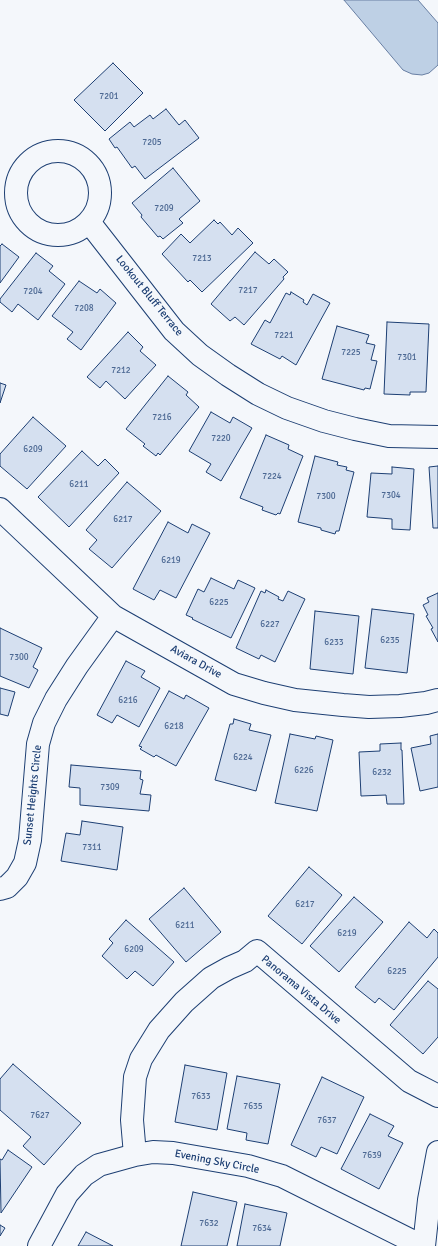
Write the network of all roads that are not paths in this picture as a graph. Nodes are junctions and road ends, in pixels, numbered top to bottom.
1 (89, 222) dead end
2 (438, 437) edge
3 (0, 509) edge
4 (114, 616) junction
5 (438, 700) edge
6 (0, 889) edge
7 (438, 1096) edge
8 (438, 1152) edge
9 (136, 1156) junction
10 (39, 1246) edge
11 (423, 1246) edge

1 - 2 street, Lookout Bluff Terrace
3 - 4 street, Aviara Drive
4 - 5 street, Aviara Drive
4 - 6 street, Sunset Heights Circle
7 - 9 street, Panorama Vista Drive
8 - 11 street, Evening Sky Circle
9 - 10 street, Evening Sky Circle
9 - 11 street, Evening Sky Circle

